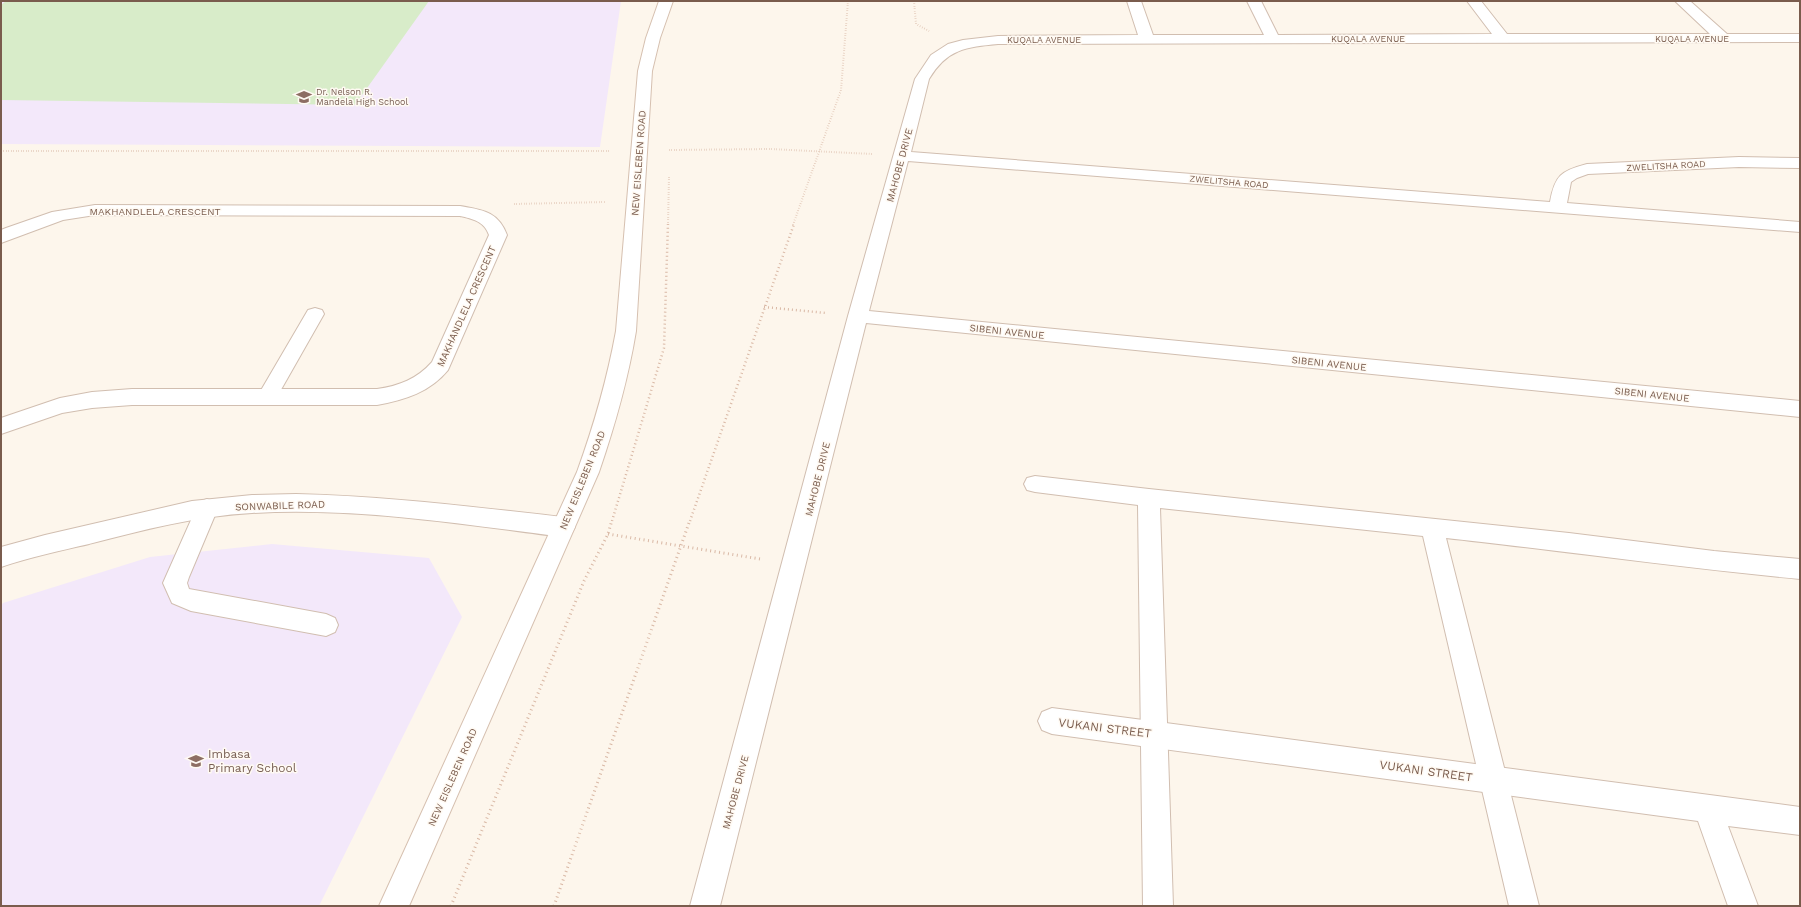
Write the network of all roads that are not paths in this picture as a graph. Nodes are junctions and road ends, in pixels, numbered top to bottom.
1 (666, 1) edge
2 (1134, 1) edge
3 (1254, 1) edge
4 (1474, 1) edge
5 (1682, 1) edge
6 (1724, 38) junction
7 (1800, 38) edge
8 (1273, 39) junction
9 (1503, 39) junction
10 (1147, 40) junction
11 (947, 51) joint
12 (902, 156) junction
13 (1800, 163) edge
14 (1557, 208) junction
15 (1800, 227) edge
16 (1, 237) edge
17 (315, 314) dead end
18 (858, 316) junction
19 (267, 397) junction
20 (1800, 409) edge
21 (1, 426) edge
22 (1035, 484) dead end
23 (1149, 498) junction
24 (207, 508) junction
25 (563, 527) junction
26 (1432, 527) junction
27 (1, 557) edge
28 (1800, 569) edge
29 (326, 625) dead end
30 (1052, 721) dead end
31 (1155, 734) junction
32 (1494, 780) junction
33 (1707, 808) junction
34 (1800, 821) edge
35 (394, 906) edge
36 (705, 906) edge
37 (1158, 906) edge
38 (1524, 906) edge
39 (1743, 906) edge

1 - 25 street, NEW EISLEBEN ROAD
2 - 10 street
3 - 8 street
4 - 9 street
5 - 6 street
6 - 7 street, KUQALA AVENUE
6 - 9 street, KUQALA AVENUE
8 - 9 street, KUQALA AVENUE
8 - 10 street, KUQALA AVENUE
10 - 11 street, KUQALA AVENUE
11 - 12 street, MAHOBE DRIVE
12 - 14 street, ZWELITSHA ROAD
12 - 18 street, MAHOBE DRIVE
13 - 14 street, ZWELITSHA ROAD
14 - 15 street, ZWELITSHA ROAD
16 - 19 street, MAKHANDLELA CRESCENT
17 - 19 lane
18 - 20 street, SIBENI AVENUE
18 - 36 street, MAHOBE DRIVE
19 - 21 street, MAKHANDLELA CRESCENT
22 - 23 lane
23 - 26 lane
23 - 31 lane
24 - 25 street, SONWABILE ROAD
24 - 27 street, SONWABILE ROAD
24 - 29 lane
25 - 35 street, NEW EISLEBEN ROAD
26 - 28 lane
26 - 32 lane
30 - 31 street, VUKANI STREET
31 - 32 street, VUKANI STREET
31 - 37 lane
32 - 33 street, VUKANI STREET
32 - 38 lane
33 - 34 street, VUKANI STREET
33 - 39 street

